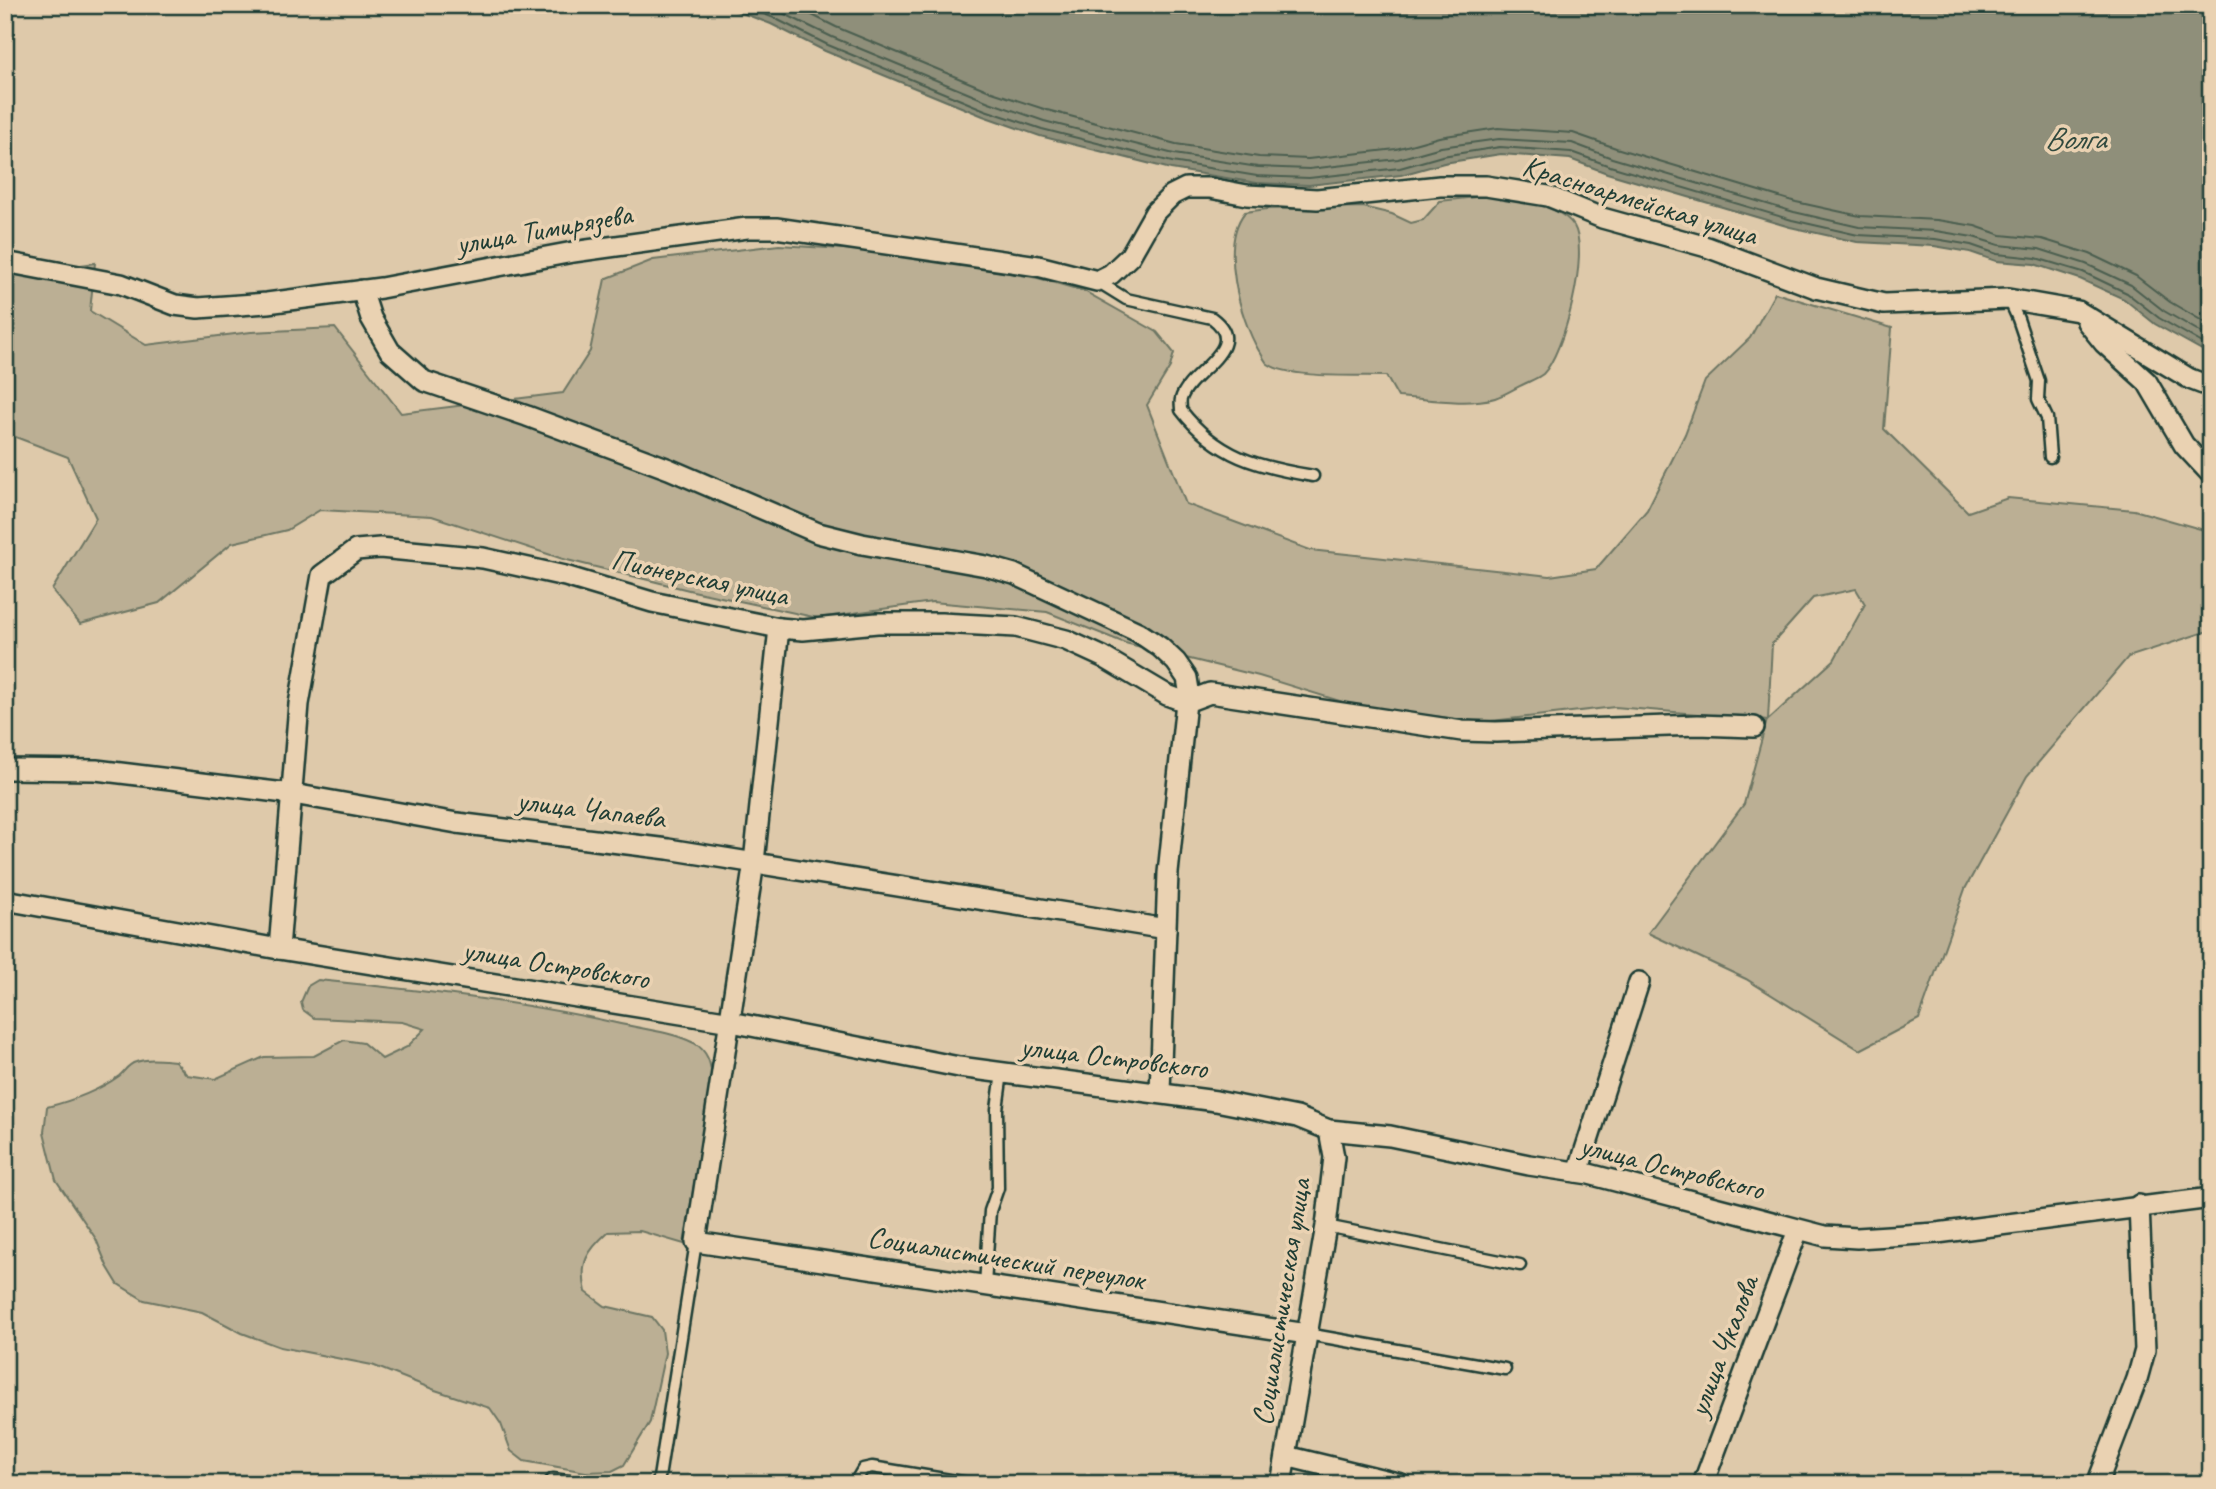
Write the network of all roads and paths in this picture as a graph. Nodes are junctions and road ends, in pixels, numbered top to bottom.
1 (5, 262) edge
2 (1097, 281) junction
3 (362, 290) junction
4 (2008, 299) junction
5 (2078, 311) junction
6 (2211, 387) edge
7 (2050, 457) dead end
8 (2211, 474) edge
9 (1313, 476) dead end
10 (779, 628) junction
11 (1186, 702) junction
12 (1754, 727) dead end
13 (5, 769) edge
14 (293, 794) junction
15 (754, 862) junction
16 (5, 900) edge
17 (1166, 929) junction
18 (279, 948) junction
19 (1639, 982) dead end
20 (731, 1022) junction
21 (1002, 1073) junction
22 (1160, 1092) junction
23 (1329, 1130) junction
24 (1578, 1172) junction
25 (2211, 1198) edge
26 (2139, 1205) junction
27 (1326, 1226) junction
28 (1798, 1230) junction
29 (696, 1242) junction
30 (1520, 1265) dead end
31 (985, 1285) junction
32 (1307, 1334) junction
33 (1505, 1369) dead end
34 (1286, 1456) junction
35 (548, 1484) edge
36 (589, 1484) edge
37 (658, 1484) edge
38 (855, 1484) edge
39 (974, 1484) edge
40 (1281, 1484) edge
41 (1401, 1484) edge
42 (1703, 1484) edge
43 (2097, 1484) edge

1 - 3 street, улица Тимирязева
2 - 3 street, улица Тимирязева
2 - 4 street, Красноармейская улица
2 - 9 lane
3 - 11 street
4 - 5 street, Красноармейская улица
4 - 7 lane
5 - 6 street
5 - 8 street
10 - 11 street, Пионерская улица
10 - 14 street, Пионерская улица
10 - 15 street
11 - 12 street
11 - 17 street
13 - 14 street, улица Чапаева
14 - 15 street, улица Чапаева
14 - 18 street
15 - 17 street, улица Чапаева
15 - 20 street
16 - 18 street, улица Островского
17 - 22 street
18 - 20 street, улица Островского
19 - 24 street
20 - 21 street, улица Островского
20 - 29 street
21 - 22 street, улица Островского
21 - 31 lane
22 - 23 street, улица Островского
23 - 24 street, улица Островского
23 - 27 street, Социалистическая улица
24 - 28 street, улица Островского
25 - 26 street, улица Островского
26 - 28 street, улица Островского
26 - 43 street
27 - 30 lane
27 - 32 street, Социалистическая улица
28 - 42 street, улица Чкалова
29 - 31 street, Социалистический переулок
29 - 37 lane
31 - 32 street, Социалистический переулок
32 - 33 lane
32 - 34 street, Социалистическая улица
34 - 40 street, Социалистическая улица
34 - 41 street
35 - 36 lane
38 - 39 lane

